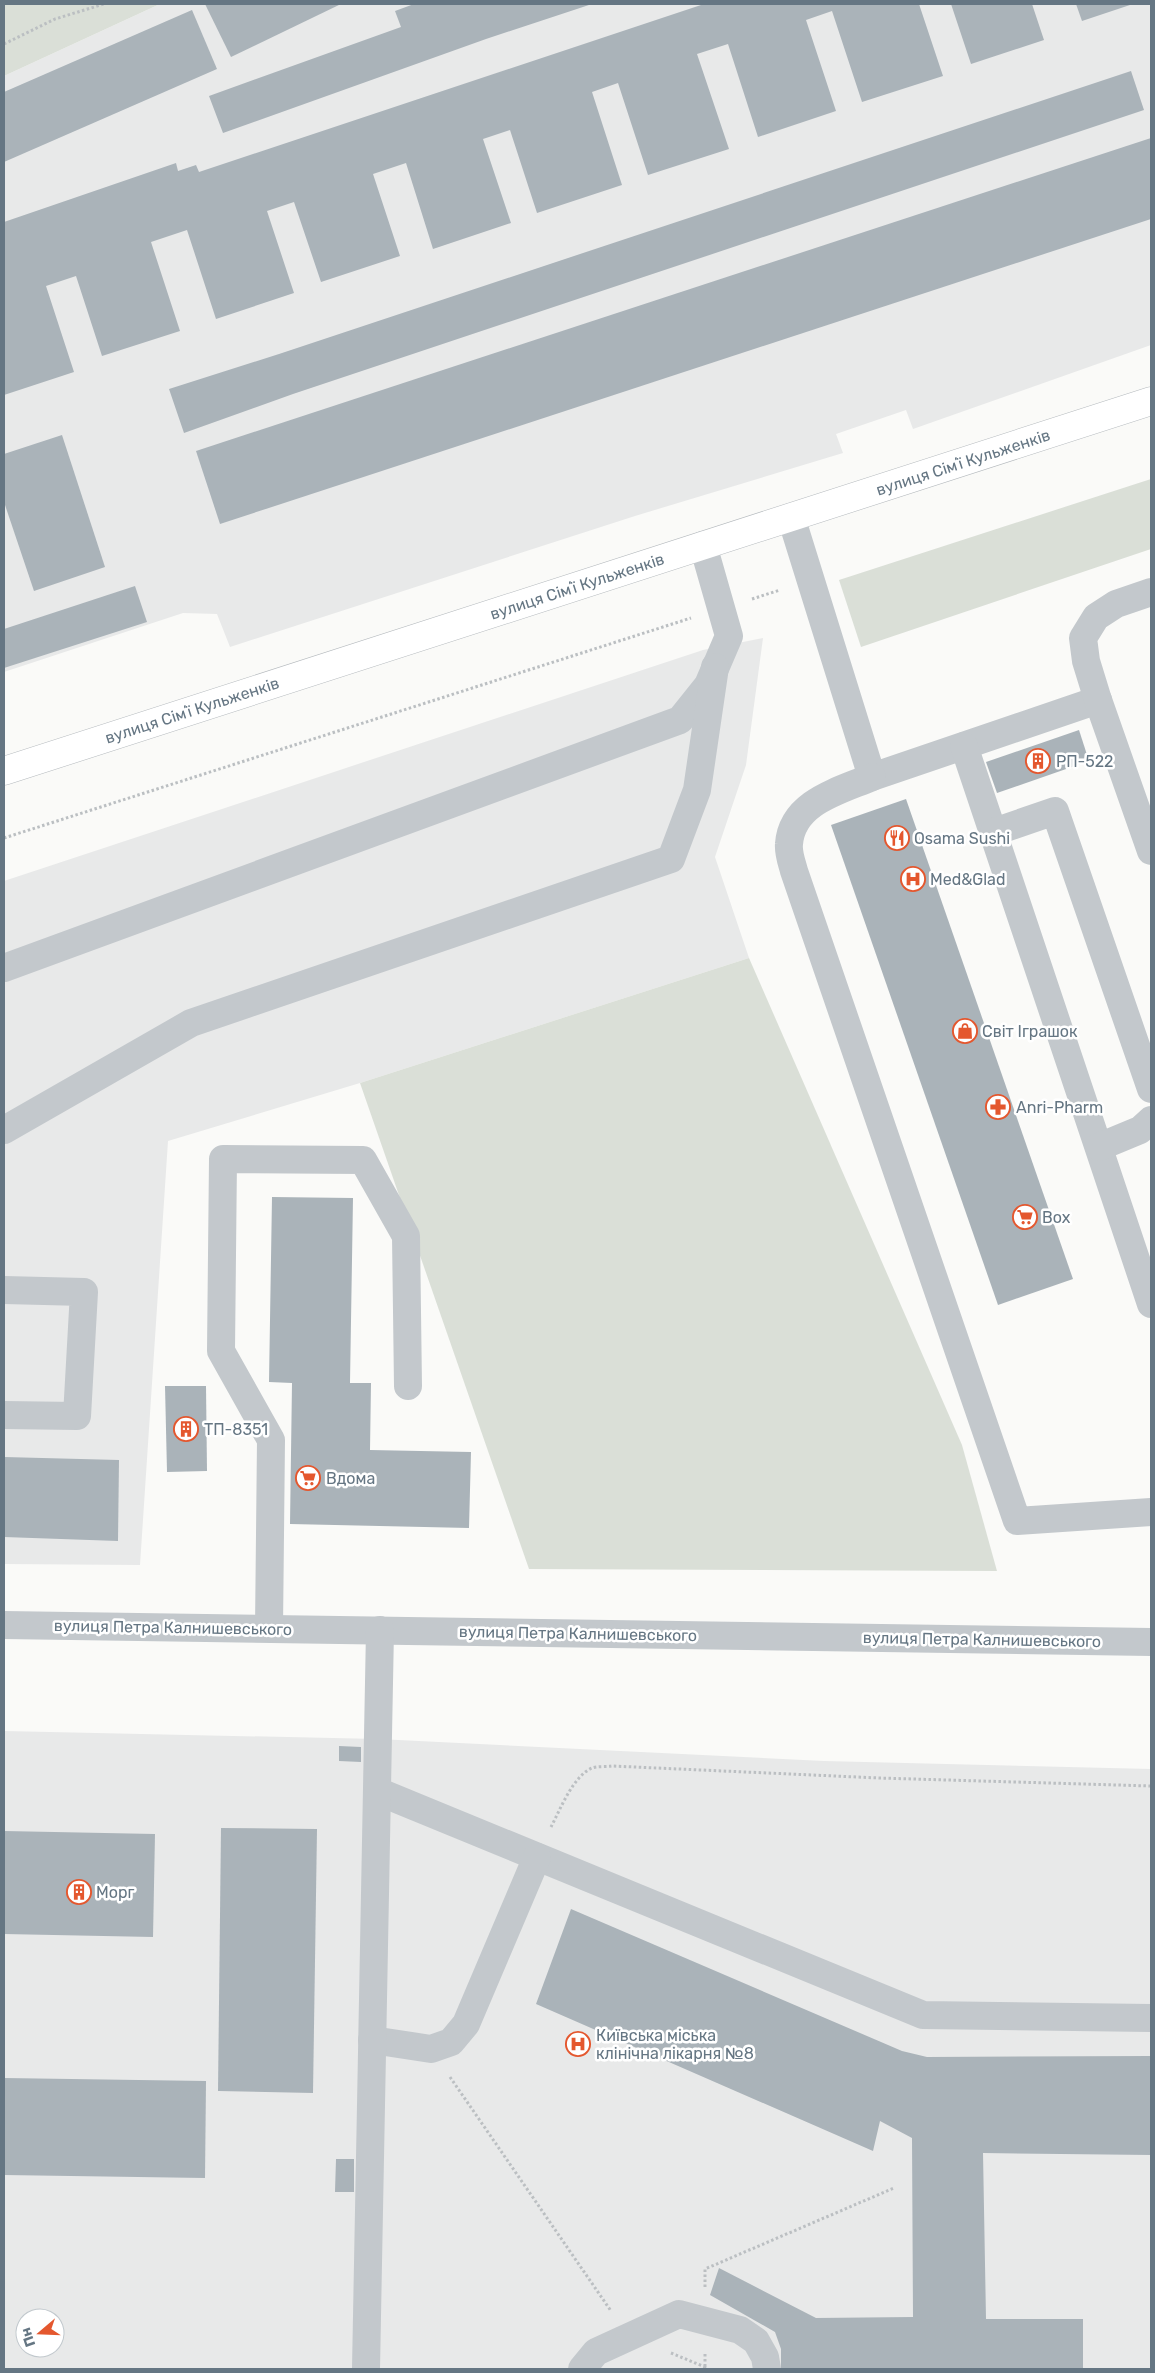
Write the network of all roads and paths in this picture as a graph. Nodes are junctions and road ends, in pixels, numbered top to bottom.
1 (104, 4) edge
2 (4, 44) edge
3 (1151, 401) edge
4 (791, 516) junction
5 (703, 545) junction
6 (811, 580) junction
7 (1151, 592) edge
8 (722, 608) junction
9 (715, 667) junction
10 (1098, 700) junction
11 (964, 746) junction
12 (4, 771) edge
13 (872, 777) junction
14 (994, 832) junction
15 (4, 838) edge
16 (1151, 851) edge
17 (4, 968) edge
18 (1151, 1089) edge
19 (1151, 1120) edge
20 (4, 1130) edge
21 (1099, 1147) junction
22 (4, 1290) edge
23 (1151, 1304) edge
24 (408, 1386) dead end
25 (4, 1415) edge
26 (1151, 1512) edge
27 (4, 1624) edge
28 (269, 1628) junction
29 (380, 1630) junction
30 (1151, 1642) edge
31 (1151, 1786) edge
32 (377, 1792) junction
33 (537, 1857) junction
34 (1151, 2018) edge
35 (372, 2040) junction
36 (431, 2049) junction
37 (894, 2188) dead end
38 (705, 2269) dead end
39 (629, 2336) junction
40 (366, 2369) edge
41 (582, 2369) edge
42 (703, 2369) edge
43 (767, 2369) edge

1 - 2 path
3 - 4 main road, вулиця Сімʼї Кульженків
4 - 5 main road, вулиця Сімʼї Кульженків
4 - 6 street
5 - 8 street
5 - 12 main road, вулиця Сімʼї Кульженків
6 - 8 path
6 - 13 street
7 - 10 street
8 - 9 street
8 - 15 path
9 - 17 street
9 - 20 street
10 - 11 street
10 - 16 street
11 - 13 street
11 - 14 street
13 - 26 street
14 - 18 street
14 - 21 street
19 - 21 street
21 - 23 street
22 - 25 street
24 - 28 street
27 - 28 street, вулиця Петра Калнишевського
28 - 29 street, вулиця Петра Калнишевського
29 - 30 street, вулиця Петра Калнишевського
29 - 32 street
31 - 33 path
32 - 33 street
32 - 35 street
33 - 34 street
33 - 36 street
35 - 36 street
35 - 40 street
36 - 39 path
37 - 38 path
39 - 41 street
39 - 42 path
39 - 43 street

